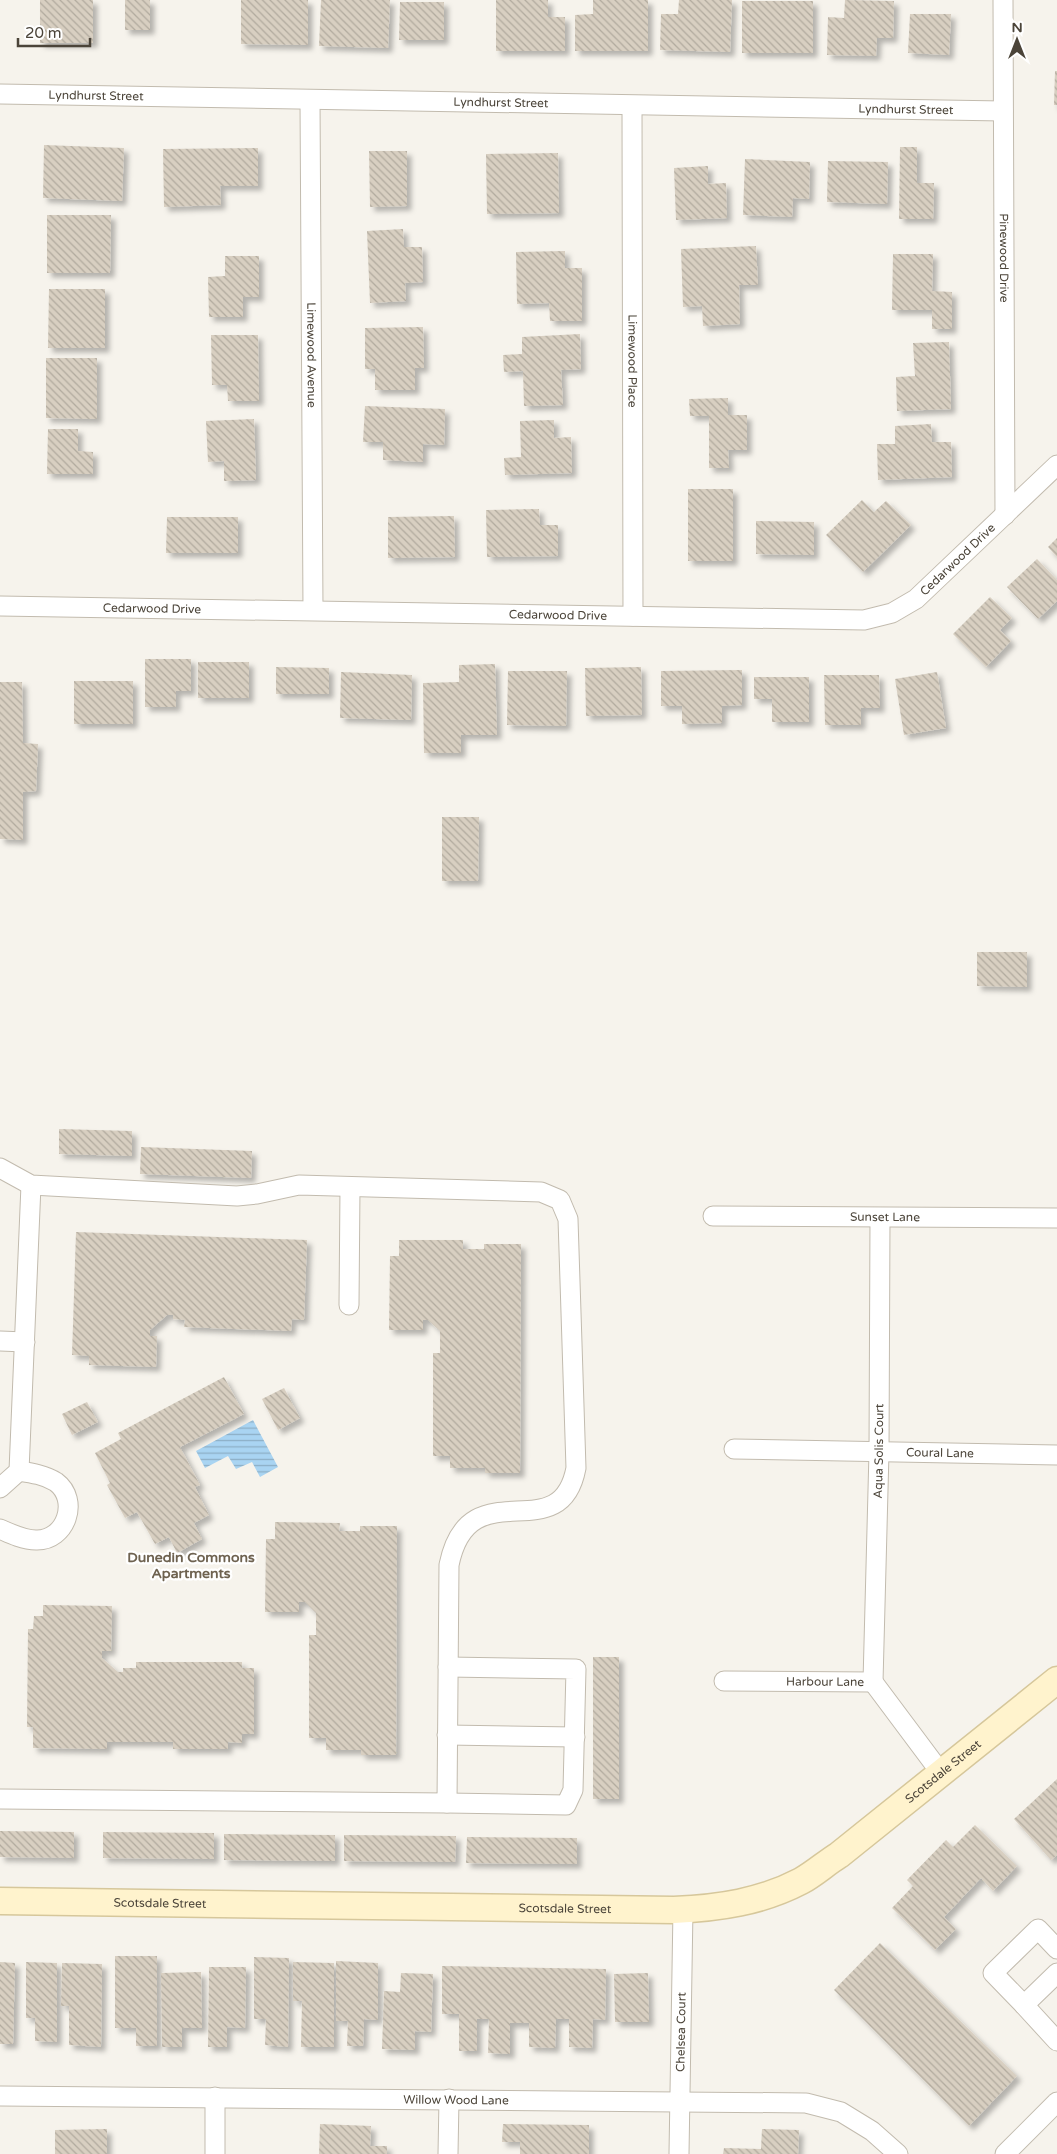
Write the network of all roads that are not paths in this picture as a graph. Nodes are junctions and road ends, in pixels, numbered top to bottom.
1 (1003, 0) edge
2 (0, 94) edge
3 (310, 100) junction
4 (632, 106) junction
5 (1003, 111) junction
6 (1057, 465) edge
7 (1006, 515) junction
8 (0, 606) edge
9 (313, 610) junction
10 (634, 616) junction
11 (0, 1168) edge
12 (31, 1185) junction
13 (350, 1188) junction
14 (713, 1216) dead end
15 (1057, 1218) edge
16 (880, 1219) junction
17 (348, 1305) dead end
18 (0, 1341) edge
19 (25, 1342) junction
20 (734, 1449) dead end
21 (878, 1452) junction
22 (1057, 1455) edge
23 (19, 1471) junction
24 (0, 1488) edge
25 (0, 1529) edge
26 (448, 1667) junction
27 (1057, 1680) edge
28 (724, 1681) dead end
29 (873, 1682) junction
30 (447, 1736) junction
31 (575, 1737) junction
32 (940, 1773) junction
33 (0, 1799) edge
34 (447, 1803) junction
35 (0, 1902) edge
36 (683, 1910) junction
37 (1057, 1949) edge
38 (1057, 1973) edge
39 (1024, 2005) junction
40 (1057, 2041) edge
41 (0, 2096) edge
42 (216, 2097) junction
43 (450, 2099) junction
44 (680, 2101) junction
45 (1057, 2102) edge
46 (215, 2154) edge
47 (448, 2154) edge
48 (679, 2154) edge
49 (898, 2154) edge
50 (1005, 2154) edge

1 - 5 street, Pinewood Drive
2 - 3 street, Lyndhurst Street
3 - 4 street, Lyndhurst Street
3 - 9 street, Limewood Avenue
4 - 5 street, Lyndhurst Street
4 - 10 street, Limewood Place
5 - 7 street, Pinewood Drive
6 - 7 street, Cedarwood Drive
7 - 10 street, Cedarwood Drive
8 - 9 street, Cedarwood Drive
9 - 10 street, Cedarwood Drive
11 - 12 street
12 - 13 street
12 - 19 street
13 - 17 street
13 - 26 street
14 - 16 street, Sunset Lane
15 - 16 street, Sunset Lane
16 - 21 street, Aqua Solis Court
18 - 19 street
19 - 23 street
20 - 21 street, Coural Lane
21 - 22 street, Coural Lane
21 - 29 street, Aqua Solis Court
23 - 24 street
23 - 25 street
26 - 30 street
26 - 31 street
27 - 32 street, Scotsdale Street
28 - 29 street, Harbour Lane
29 - 32 street, Harbour Lane
30 - 31 street
30 - 34 street
31 - 34 street
32 - 36 street, Scotsdale Street
33 - 34 street
35 - 36 street, Scotsdale Street
36 - 44 street, Chelsea Court
37 - 39 street
38 - 39 street
39 - 40 street
41 - 42 street, Willow Wood Lane
42 - 43 street, Willow Wood Lane
42 - 46 street
43 - 44 street, Willow Wood Lane
43 - 47 street
44 - 48 street, Chelsea Court
44 - 49 street, Willow Wood Lane
45 - 50 street

